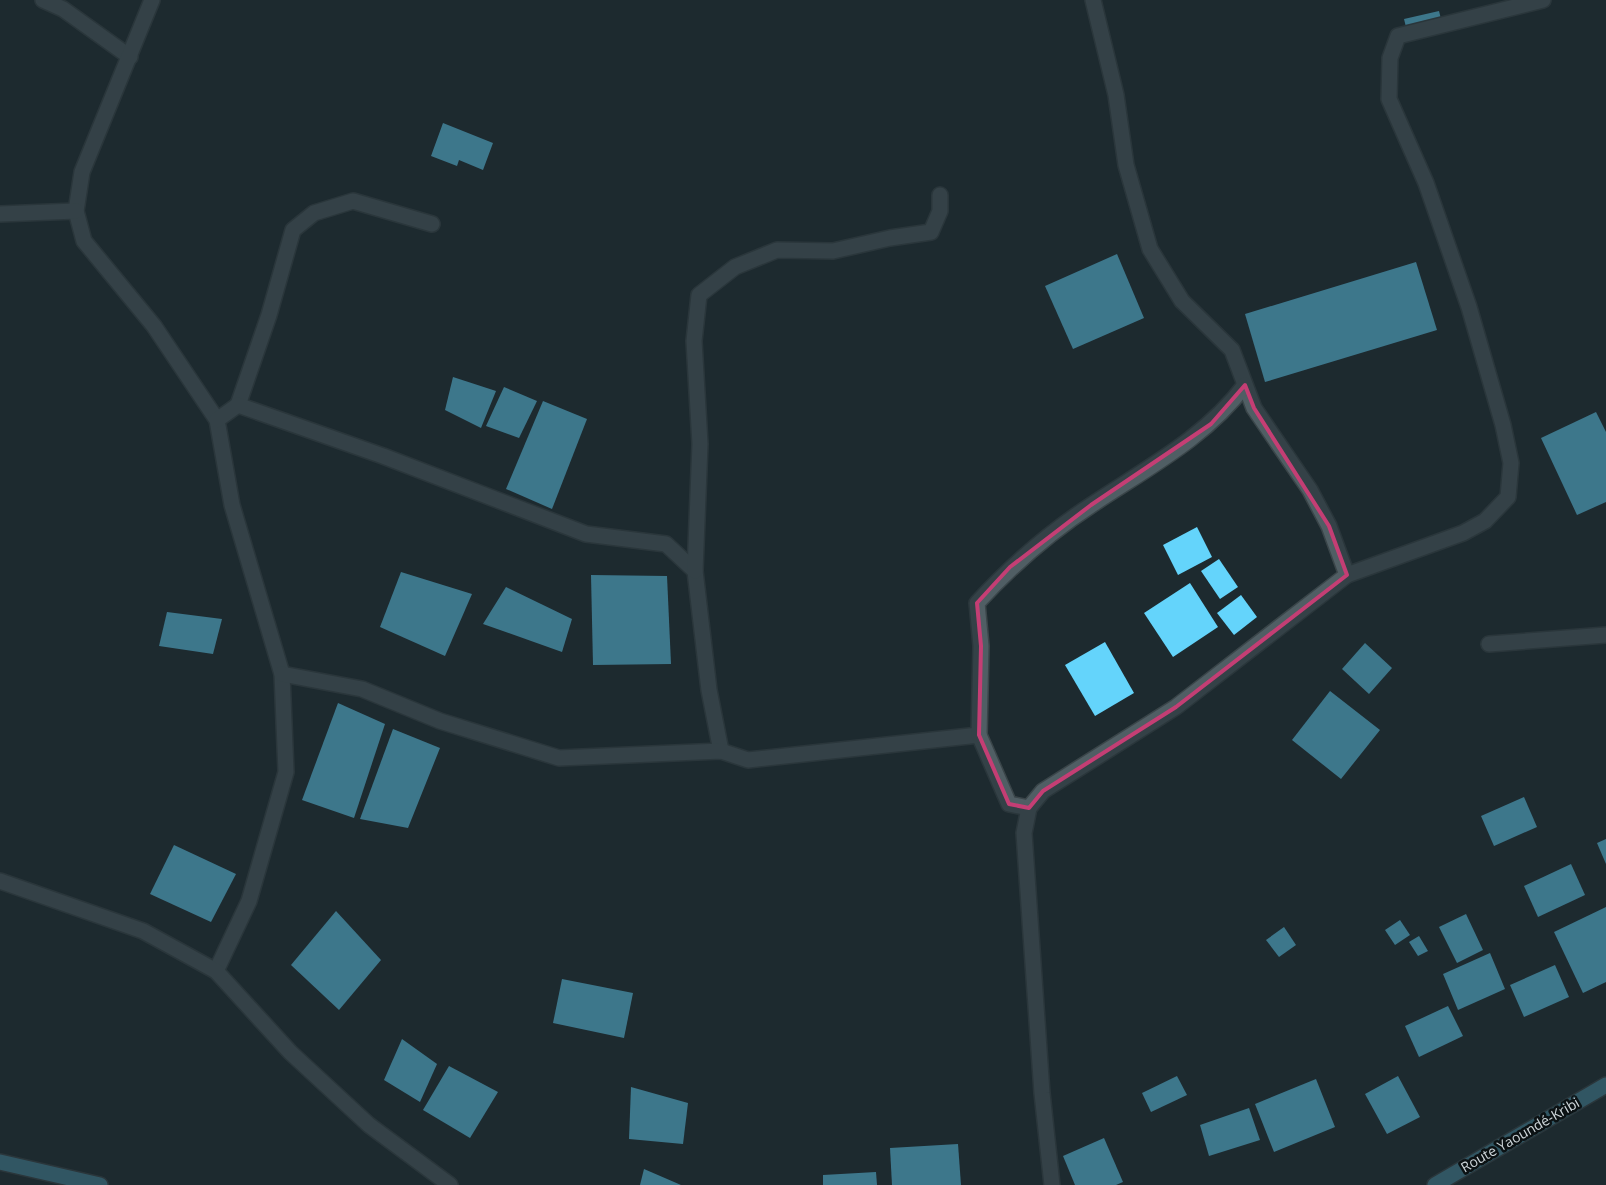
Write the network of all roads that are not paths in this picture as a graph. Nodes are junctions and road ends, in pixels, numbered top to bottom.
1 (43, 0) edge
2 (152, 0) edge
3 (1093, 0) edge
4 (1543, 0) edge
5 (130, 57) junction
6 (940, 195) dead end
7 (76, 210) junction
8 (0, 214) edge
9 (432, 224) dead end
10 (1246, 385) junction
11 (238, 405) junction
12 (217, 420) junction
13 (695, 571) junction
14 (1347, 575) junction
15 (1606, 635) edge
16 (1489, 644) dead end
17 (282, 674) junction
18 (979, 735) junction
19 (720, 752) junction
20 (1029, 808) junction
21 (0, 881) edge
22 (216, 972) junction
23 (1606, 1085) edge
24 (0, 1162) edge
25 (100, 1185) edge
26 (450, 1185) edge
27 (1052, 1185) edge
28 (1435, 1185) edge

1 - 5 street
2 - 5 street
3 - 10 street
4 - 14 street
5 - 7 street
6 - 13 street
7 - 8 street
7 - 12 street
9 - 11 street
10 - 14 street
10 - 18 street
11 - 12 street
11 - 13 street
12 - 17 street
13 - 19 street
14 - 20 street
15 - 16 street
17 - 19 street
17 - 22 street
18 - 19 street
18 - 20 street
20 - 27 street
21 - 22 street
22 - 26 street
23 - 28 main road, Route Yaoundé-Kribi
24 - 25 main road

